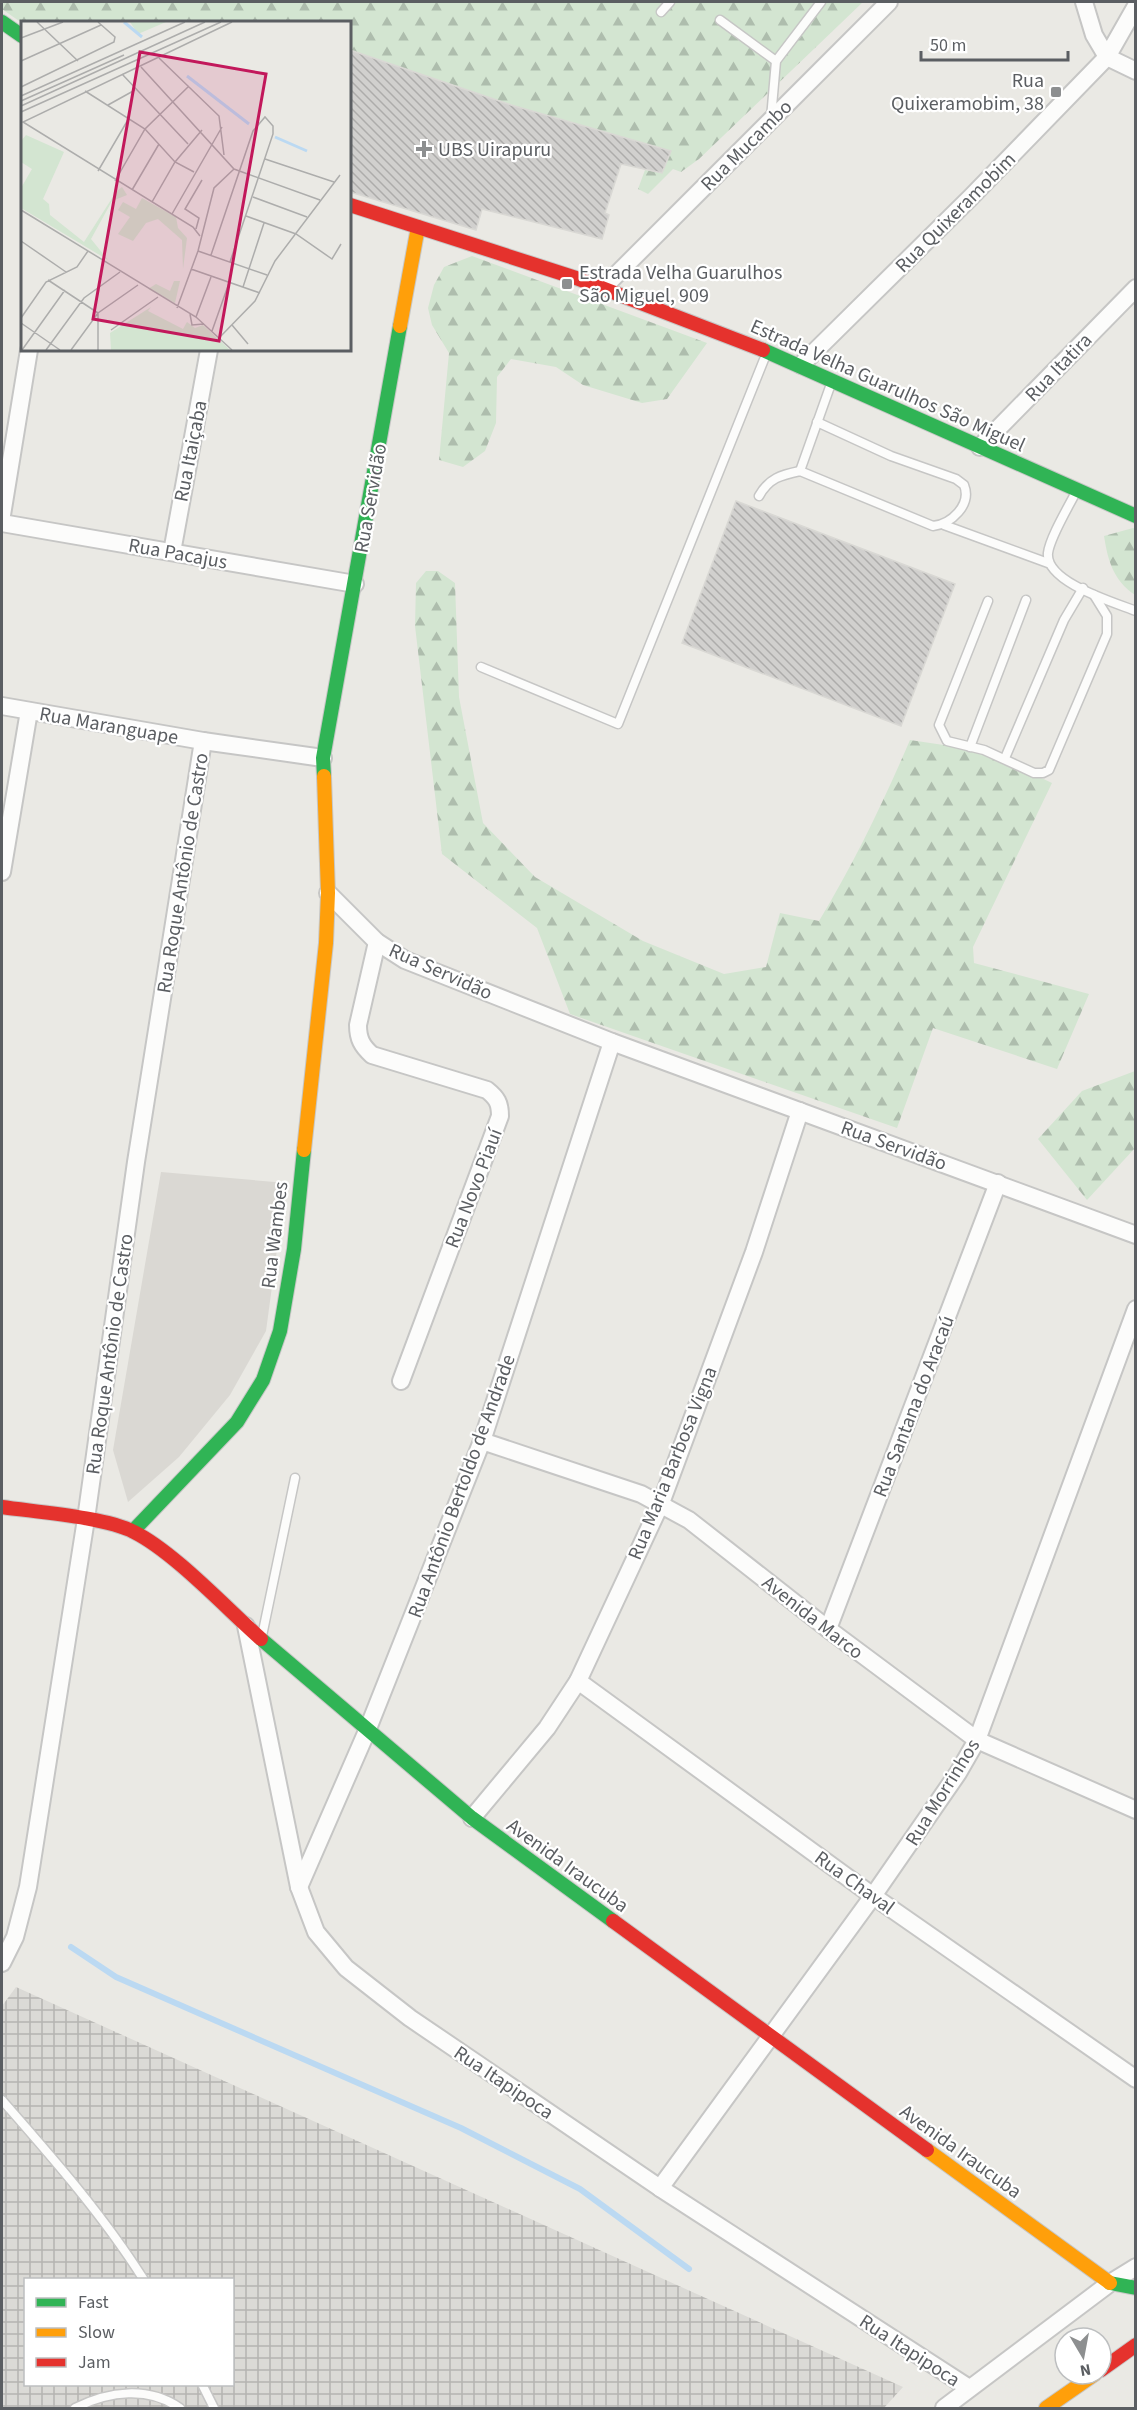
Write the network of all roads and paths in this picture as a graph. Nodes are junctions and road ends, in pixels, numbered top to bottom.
1 (670, 2) edge
2 (821, 2) edge
3 (890, 2) edge
4 (1084, 2) edge
5 (1136, 6) edge
6 (661, 12) dead end
7 (720, 20) dead end
8 (3, 25) edge
9 (21, 35) edge
10 (1107, 57) junction
11 (776, 62) junction
12 (1136, 71) edge
13 (771, 120) junction
14 (351, 205) edge
15 (418, 226) junction
16 (603, 288) junction
17 (1136, 288) edge
18 (29, 351) edge
19 (209, 351) edge
20 (767, 352) junction
21 (801, 365) junction
22 (833, 379) junction
23 (818, 422) junction
24 (980, 447) junction
25 (801, 471) junction
26 (1077, 490) junction
27 (759, 496) dead end
28 (2, 515) edge
29 (1136, 516) edge
30 (2, 523) edge
31 (944, 525) junction
32 (172, 552) junction
33 (1048, 563) junction
34 (355, 584) junction
35 (1083, 588) junction
36 (1094, 595) junction
37 (1026, 600) dead end
38 (988, 601) dead end
39 (1136, 611) edge
40 (481, 667) dead end
41 (2, 706) edge
42 (29, 711) junction
43 (203, 741) junction
44 (970, 747) junction
45 (323, 758) junction
46 (1005, 758) junction
47 (2, 872) edge
48 (328, 893) junction
49 (377, 942) junction
50 (612, 1042) junction
51 (800, 1111) junction
52 (998, 1183) junction
53 (1136, 1235) edge
54 (1136, 1309) edge
55 (400, 1381) dead end
56 (482, 1442) junction
57 (294, 1478) dead end
58 (661, 1503) junction
59 (2, 1507) edge
60 (86, 1519) junction
61 (133, 1531) junction
62 (246, 1626) junction
63 (828, 1629) junction
64 (262, 1640) junction
65 (578, 1681) junction
66 (368, 1731) junction
67 (976, 1740) junction
68 (1136, 1810) edge
69 (472, 1818) junction
70 (299, 1887) junction
71 (873, 1896) junction
72 (2, 1963) edge
73 (769, 2036) junction
74 (1129, 2062) edge
75 (1136, 2079) edge
76 (2, 2100) edge
77 (660, 2188) junction
78 (1136, 2267) edge
79 (143, 2278) edge
80 (1110, 2283) junction
81 (1136, 2288) edge
82 (1136, 2345) edge
83 (1113, 2361) edge
84 (202, 2386) edge
85 (1078, 2386) edge
86 (969, 2388) junction
87 (75, 2409) edge
88 (180, 2409) edge
89 (214, 2409) edge
90 (944, 2409) edge
91 (1046, 2409) edge

1 - 6 lane
2 - 11 lane
3 - 13 street, Rua Mucambo
4 - 10 street
5 - 10 street, Rua Quixeramobim
7 - 11 lane
8 - 9 main road
10 - 12 street
10 - 21 street, Rua Quixeramobim
11 - 13 lane
13 - 16 street, Rua Mucambo
14 - 15 main road, Estrada Velha Guarulhos São Miguel
15 - 16 main road, Estrada Velha Guarulhos São Miguel
15 - 34 main road, Rua Servidão
16 - 20 main road, Estrada Velha Guarulhos São Miguel
17 - 24 street, Rua Itatira
18 - 28 street
19 - 32 street, Rua Itaiçaba
20 - 21 main road, Estrada Velha Guarulhos São Miguel
20 - 40 lane
21 - 22 main road, Estrada Velha Guarulhos São Miguel
22 - 23 lane
22 - 24 main road, Estrada Velha Guarulhos São Miguel
23 - 25 lane
23 - 31 lane
24 - 26 main road, Estrada Velha Guarulhos São Miguel
25 - 27 lane
25 - 31 lane
26 - 29 main road, Estrada Velha Guarulhos São Miguel
26 - 33 lane
30 - 32 street, Rua Pacajus
31 - 33 lane
32 - 34 street, Rua Pacajus
33 - 35 lane
34 - 45 main road, Rua Servidão
35 - 36 lane
35 - 46 lane
36 - 39 lane
36 - 46 lane
37 - 44 lane
38 - 44 lane
41 - 42 street, Rua Maranguape
42 - 43 street, Rua Maranguape
42 - 47 street
43 - 45 street, Rua Maranguape
43 - 60 street, Rua Roque Antônio de Castro
44 - 46 lane
45 - 48 main road, Rua Servidão
48 - 49 street, Rua Servidão
48 - 61 main road, Rua Wambes
49 - 50 street, Rua Servidão
49 - 55 street, Rua Novo Piauí
50 - 51 street, Rua Servidão
50 - 56 street, Rua Antônio Bertoldo de Andrade
51 - 52 street, Rua Servidão
51 - 58 street, Rua Maria Barbosa Vigna
52 - 53 street, Rua Servidão
52 - 63 street, Rua Santana do Aracaú
54 - 67 street, Rua Morrinhos
56 - 58 street, Avenida Marco
56 - 66 street, Rua Antônio Bertoldo de Andrade
57 - 64 lane
58 - 63 street, Avenida Marco
58 - 65 street, Rua Maria Barbosa Vigna
59 - 60 main road, Avenida Iraucuba
60 - 61 main road, Avenida Iraucuba
60 - 72 street, Rua Roque Antônio de Castro
61 - 62 main road, Avenida Iraucuba
62 - 64 main road, Avenida Iraucuba
62 - 70 street, Rua Itapipoca
63 - 67 street, Avenida Marco
64 - 66 main road, Avenida Iraucuba
65 - 69 street, Rua Maria Barbosa Vigna
65 - 71 street, Rua Chaval
66 - 69 main road, Avenida Iraucuba
66 - 70 street, Rua Antônio Bertoldo de Andrade
67 - 68 street, Avenida Marco
67 - 71 street, Rua Morrinhos
69 - 73 main road, Avenida Iraucuba
70 - 77 street, Rua Itapipoca
71 - 73 street, Rua Morrinhos
71 - 74 street, Rua Chaval
73 - 77 street, Rua Morrinhos
73 - 80 main road, Avenida Iraucuba
74 - 75 street, Rua Chaval
76 - 79 lane
77 - 86 street, Rua Itapipoca
78 - 80 street
80 - 81 main road
80 - 86 street
82 - 83 main road
84 - 89 lane
85 - 91 main road
86 - 90 street
87 - 88 lane

